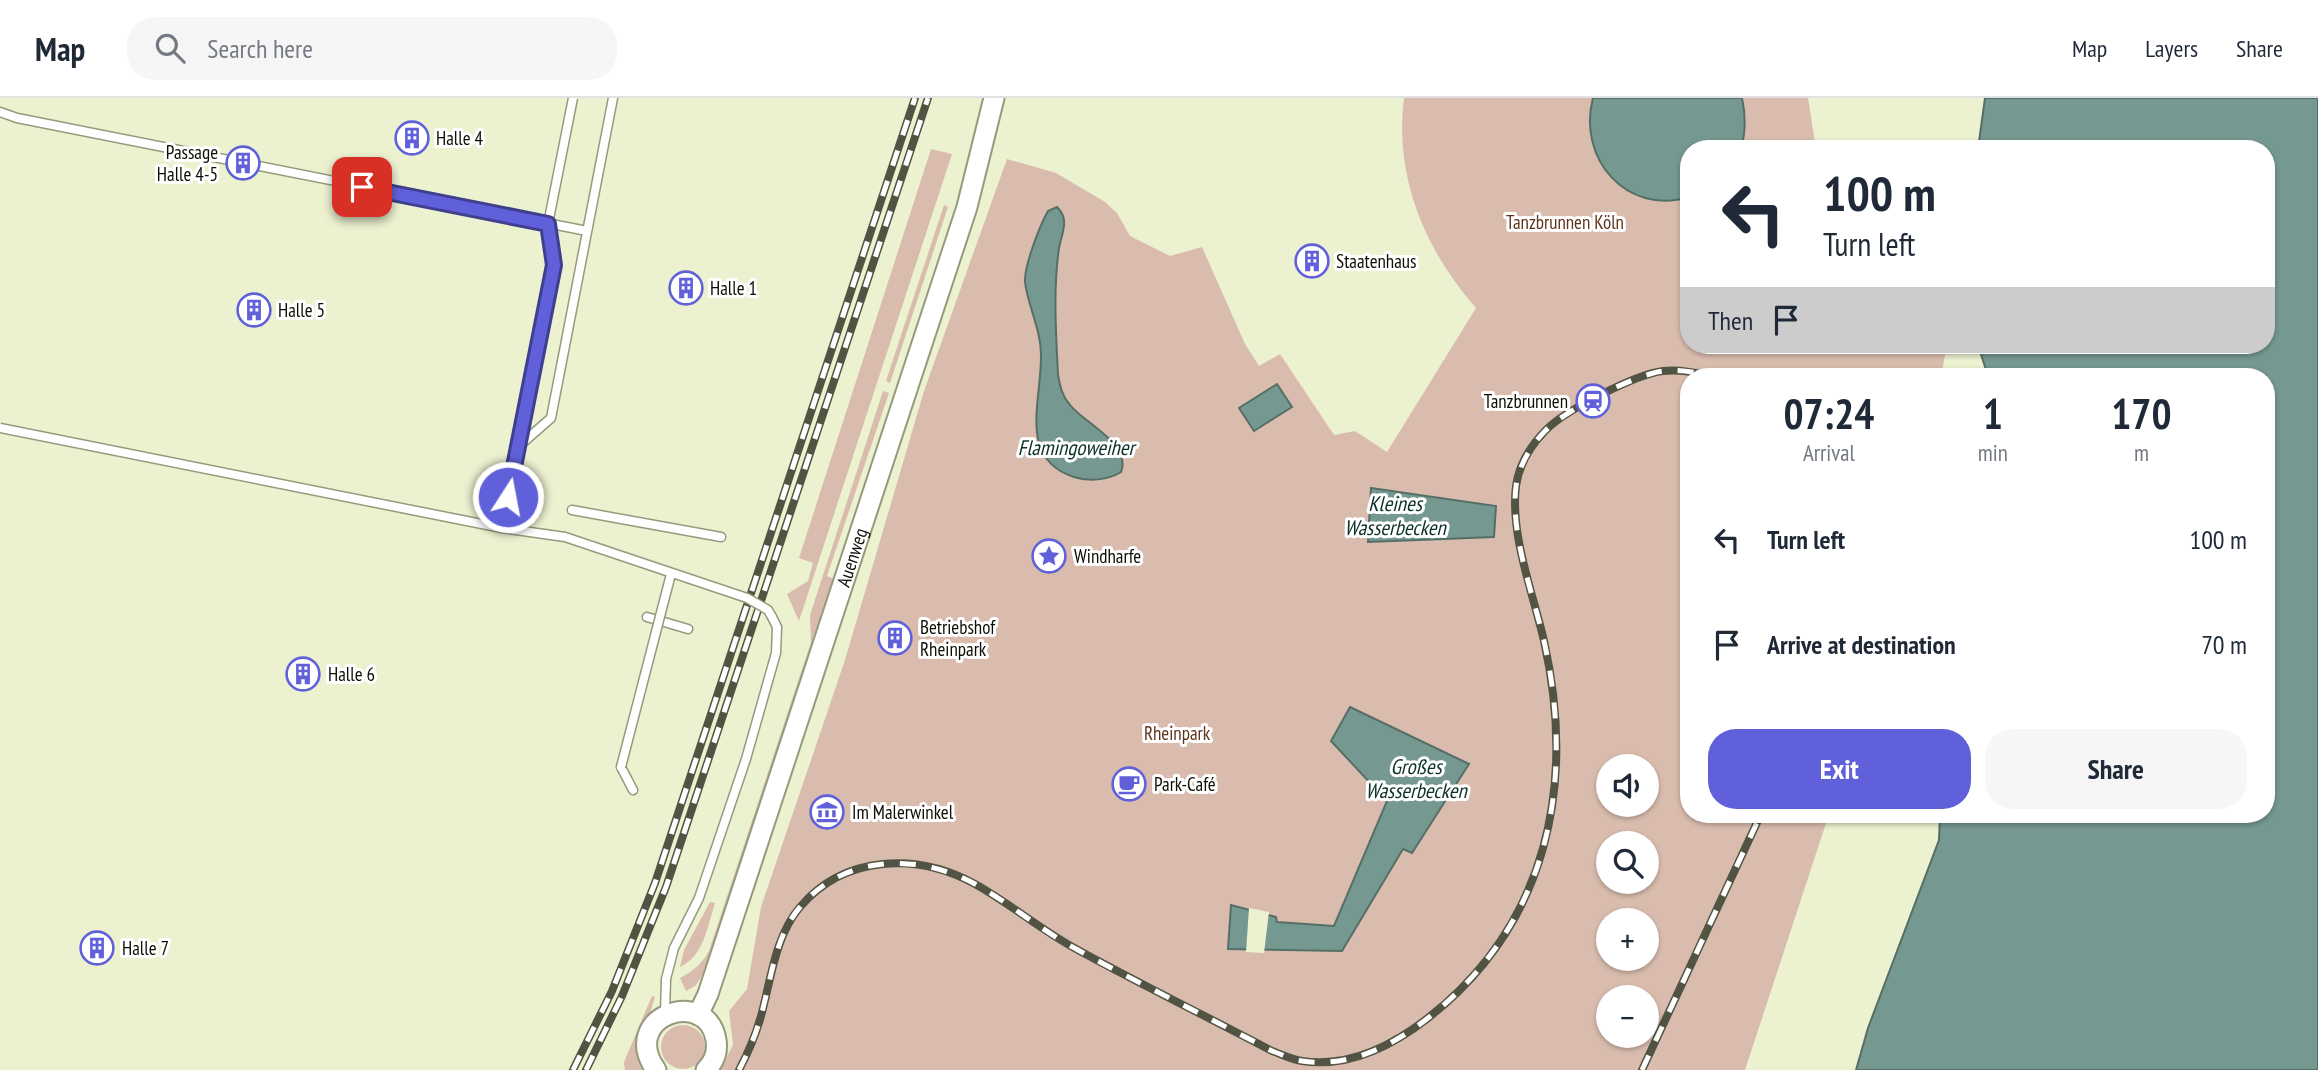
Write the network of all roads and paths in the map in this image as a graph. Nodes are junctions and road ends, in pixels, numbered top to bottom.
1 (573, 98) edge
2 (613, 98) edge
3 (994, 98) edge
4 (0, 112) edge
5 (548, 224) junction
6 (587, 230) junction
7 (554, 265) junction
8 (0, 428) edge
9 (519, 446) junction
10 (190, 466) junction
11 (572, 510) dead end
12 (502, 528) junction
13 (721, 537) dead end
14 (671, 574) junction
15 (648, 617) dead end
16 (688, 629) dead end
17 (633, 790) dead end
18 (665, 1015) junction
19 (698, 1015) junction
20 (656, 1070) edge
21 (706, 1070) edge

1 - 5 lane
1 - 7 lane, bridge
2 - 6 lane
3 - 19 street, Auenweg
4 - 5 lane
5 - 6 lane
5 - 7 lane
6 - 9 lane
7 - 9 lane
7 - 12 lane, bridge
8 - 10 lane, bridge
9 - 10 lane
10 - 12 lane, bridge
11 - 13 lane
12 - 14 lane, bridge
14 - 17 lane, bridge
14 - 18 lane, bridge
15 - 16 lane
18 - 19 street
18 - 20 street
19 - 21 street

